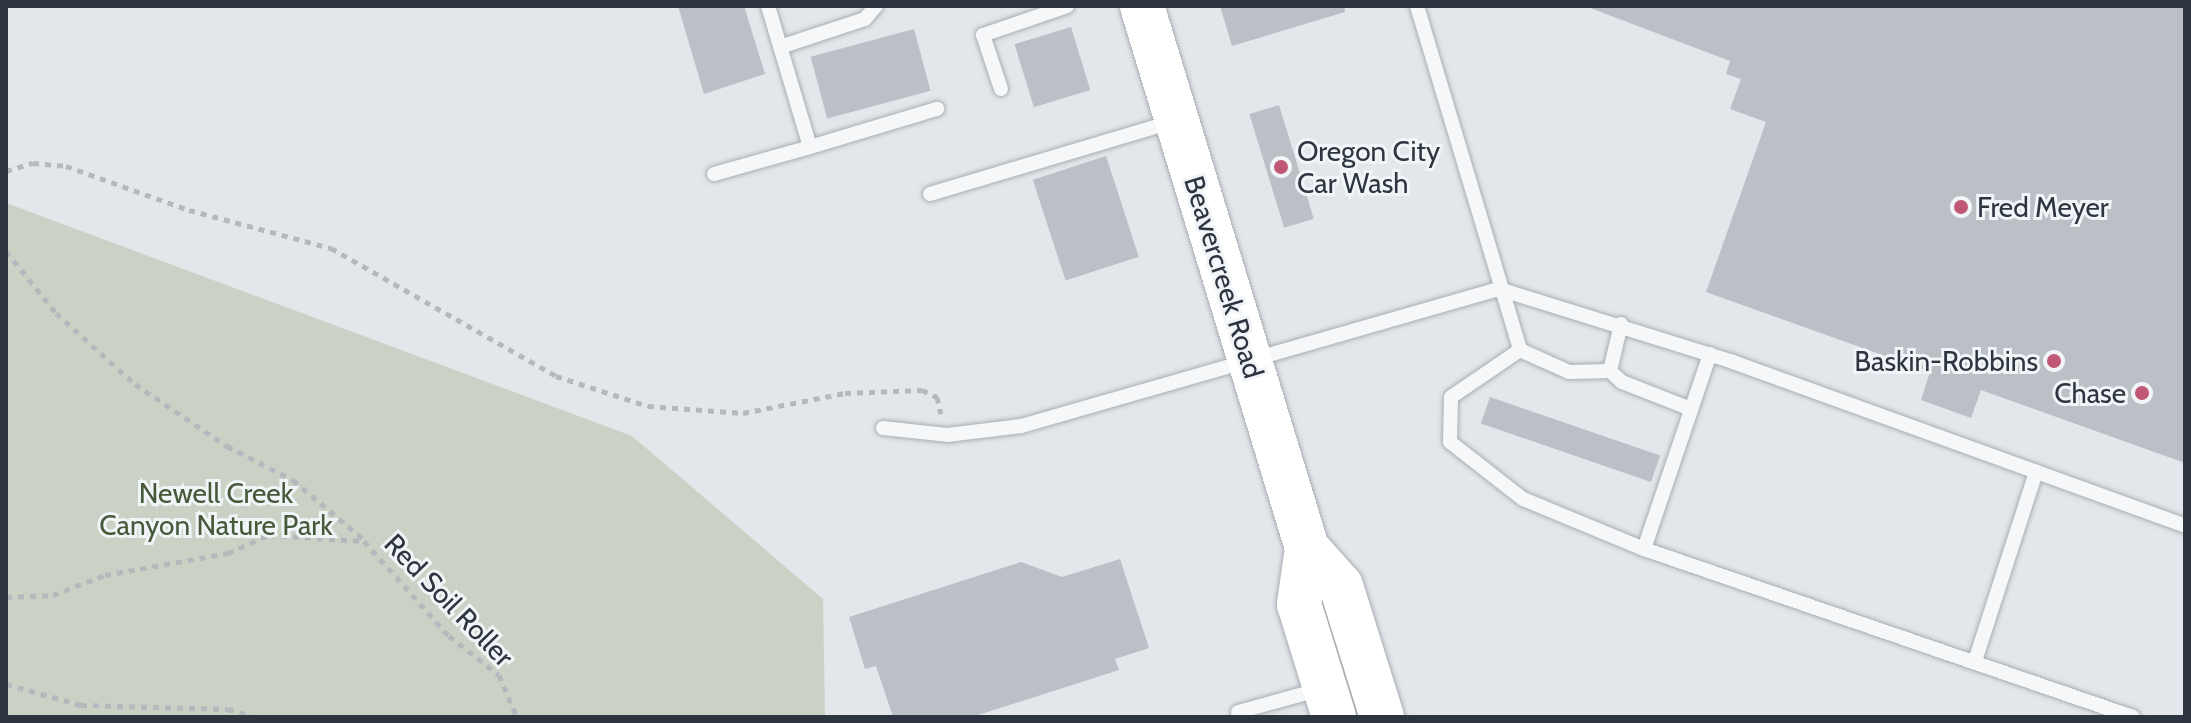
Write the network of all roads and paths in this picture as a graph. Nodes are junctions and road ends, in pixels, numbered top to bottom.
1 (768, 6) edge
2 (876, 6) edge
3 (1067, 6) edge
4 (1142, 6) edge
5 (1417, 6) edge
6 (780, 47) junction
7 (1001, 89) dead end
8 (937, 109) dead end
9 (1177, 120) junction
10 (810, 147) junction
11 (6, 161) edge
12 (8, 170) edge
13 (714, 174) dead end
14 (930, 194) dead end
15 (6, 251) edge
16 (1499, 289) junction
17 (1621, 324) junction
18 (1520, 350) junction
19 (1710, 354) junction
20 (1249, 359) junction
21 (1610, 371) junction
22 (1691, 409) junction
23 (883, 428) dead end
24 (947, 435) junction
25 (2036, 472) junction
26 (2185, 526) edge
27 (364, 541) junction
28 (1307, 548) junction
29 (1644, 549) junction
30 (6, 597) edge
31 (1975, 661) junction
32 (6, 684) edge
33 (1330, 702) edge
34 (1238, 712) dead end
35 (254, 717) edge
36 (517, 717) edge
37 (1360, 717) edge
38 (1382, 717) edge
39 (2133, 717) edge

1 - 6 lane
2 - 6 lane
3 - 7 lane
4 - 9 main road, Beavercreek Road
5 - 16 lane
6 - 10 lane
8 - 10 lane
9 - 14 lane
9 - 20 main road, Beavercreek Road
10 - 13 lane
11 - 12 path
12 - 24 path
15 - 27 path
16 - 17 lane
16 - 18 lane
16 - 20 lane
17 - 19 lane
17 - 21 lane
18 - 21 lane
18 - 29 lane
19 - 22 lane
19 - 25 lane
20 - 24 lane
20 - 28 main road, Beavercreek Road
21 - 22 lane
22 - 29 lane
23 - 24 lane
25 - 26 lane
25 - 31 lane
27 - 30 path, Red Soil Roller
27 - 36 path, Red Soil Roller
28 - 33 main road, Beavercreek Road
28 - 38 main road, Beavercreek Road
29 - 31 lane
31 - 39 lane
32 - 35 path
33 - 34 lane
33 - 37 main road

